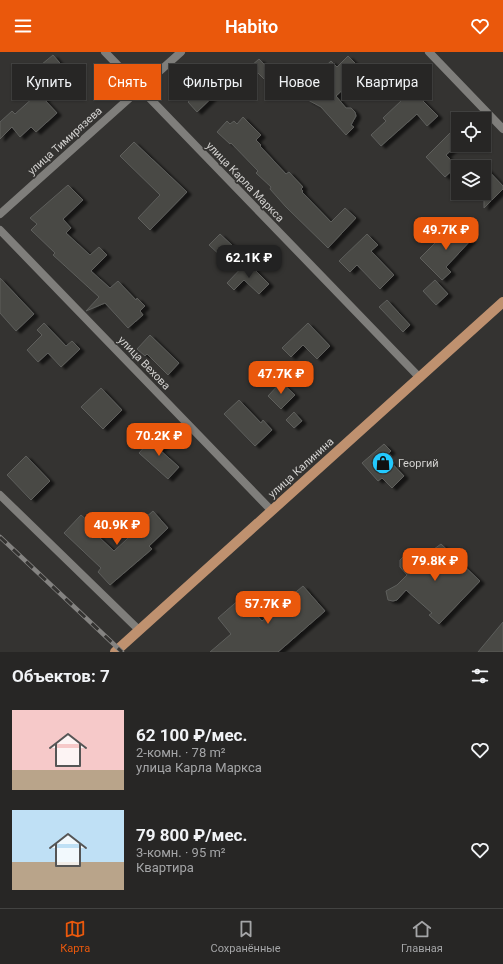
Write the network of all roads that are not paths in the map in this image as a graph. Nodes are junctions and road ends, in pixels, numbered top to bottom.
1 (105, 52) edge
2 (181, 52) edge
3 (429, 52) edge
4 (116, 64) edge
5 (161, 70) edge
6 (128, 100) edge
7 (151, 100) edge
8 (503, 129) edge
9 (0, 214) edge
10 (0, 230) edge
11 (503, 302) edge
12 (420, 378) junction
13 (0, 495) edge
14 (271, 510) junction
15 (139, 630) junction
16 (115, 652) edge

1 - 4 street, улица Карла Маркса
2 - 5 street, улица Тимирязева
3 - 8 street
6 - 9 street, улица Тимирязева
7 - 12 street, улица Карла Маркса
10 - 14 street, улица Вехова
11 - 12 main road, улица Калинина
12 - 14 main road, улица Калинина
13 - 15 street
14 - 15 main road, улица Калинина
15 - 16 main road, улица Калинина

